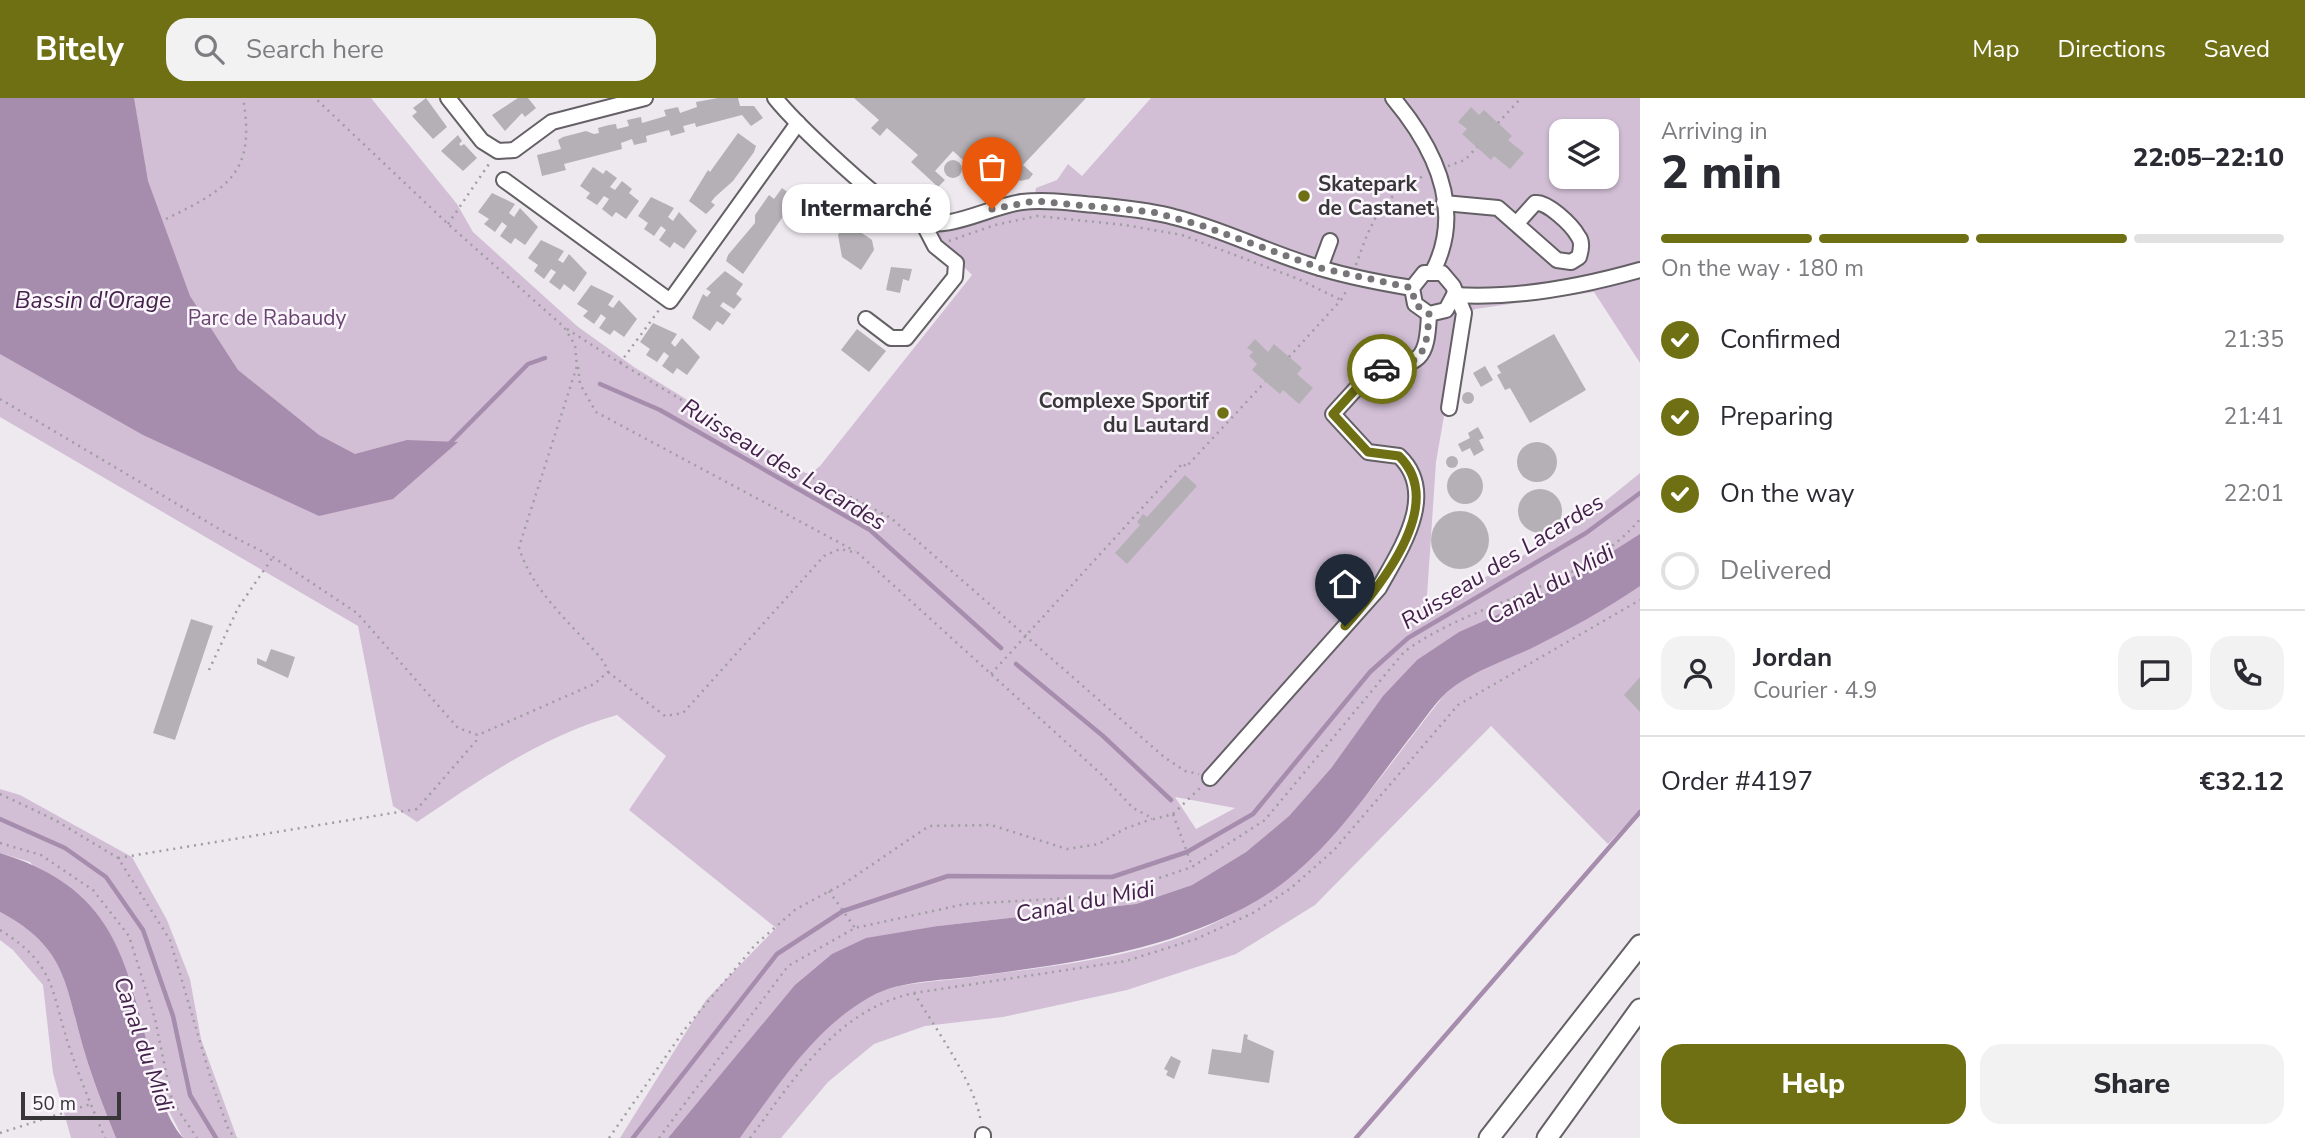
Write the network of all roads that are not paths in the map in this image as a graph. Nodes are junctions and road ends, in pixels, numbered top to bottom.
1 (448, 98) edge
2 (775, 98) edge
3 (1393, 98) edge
4 (640, 99) edge
5 (798, 123) junction
6 (504, 180) dead end
7 (1444, 203) junction
8 (923, 223) junction
9 (1517, 223) junction
10 (1330, 241) dead end
11 (1320, 268) junction
12 (1640, 270) edge
13 (1433, 271) junction
14 (1412, 288) junction
15 (1454, 295) junction
16 (1429, 314) junction
17 (866, 319) dead end
18 (1449, 408) dead end
19 (1210, 778) road end
20 (1640, 945) edge
21 (1640, 1010) edge
22 (1489, 1138) edge
23 (1547, 1138) edge

1 - 4 street
2 - 5 street
3 - 7 street
5 - 6 street
5 - 8 street
7 - 9 street
7 - 13 street
8 - 11 street
8 - 17 street
9 - 9 street
10 - 11 street
11 - 14 street
12 - 15 street
13 - 14 street
13 - 15 street
14 - 16 street
15 - 16 street
15 - 18 street
16 - 19 street
20 - 22 highway
21 - 23 highway

